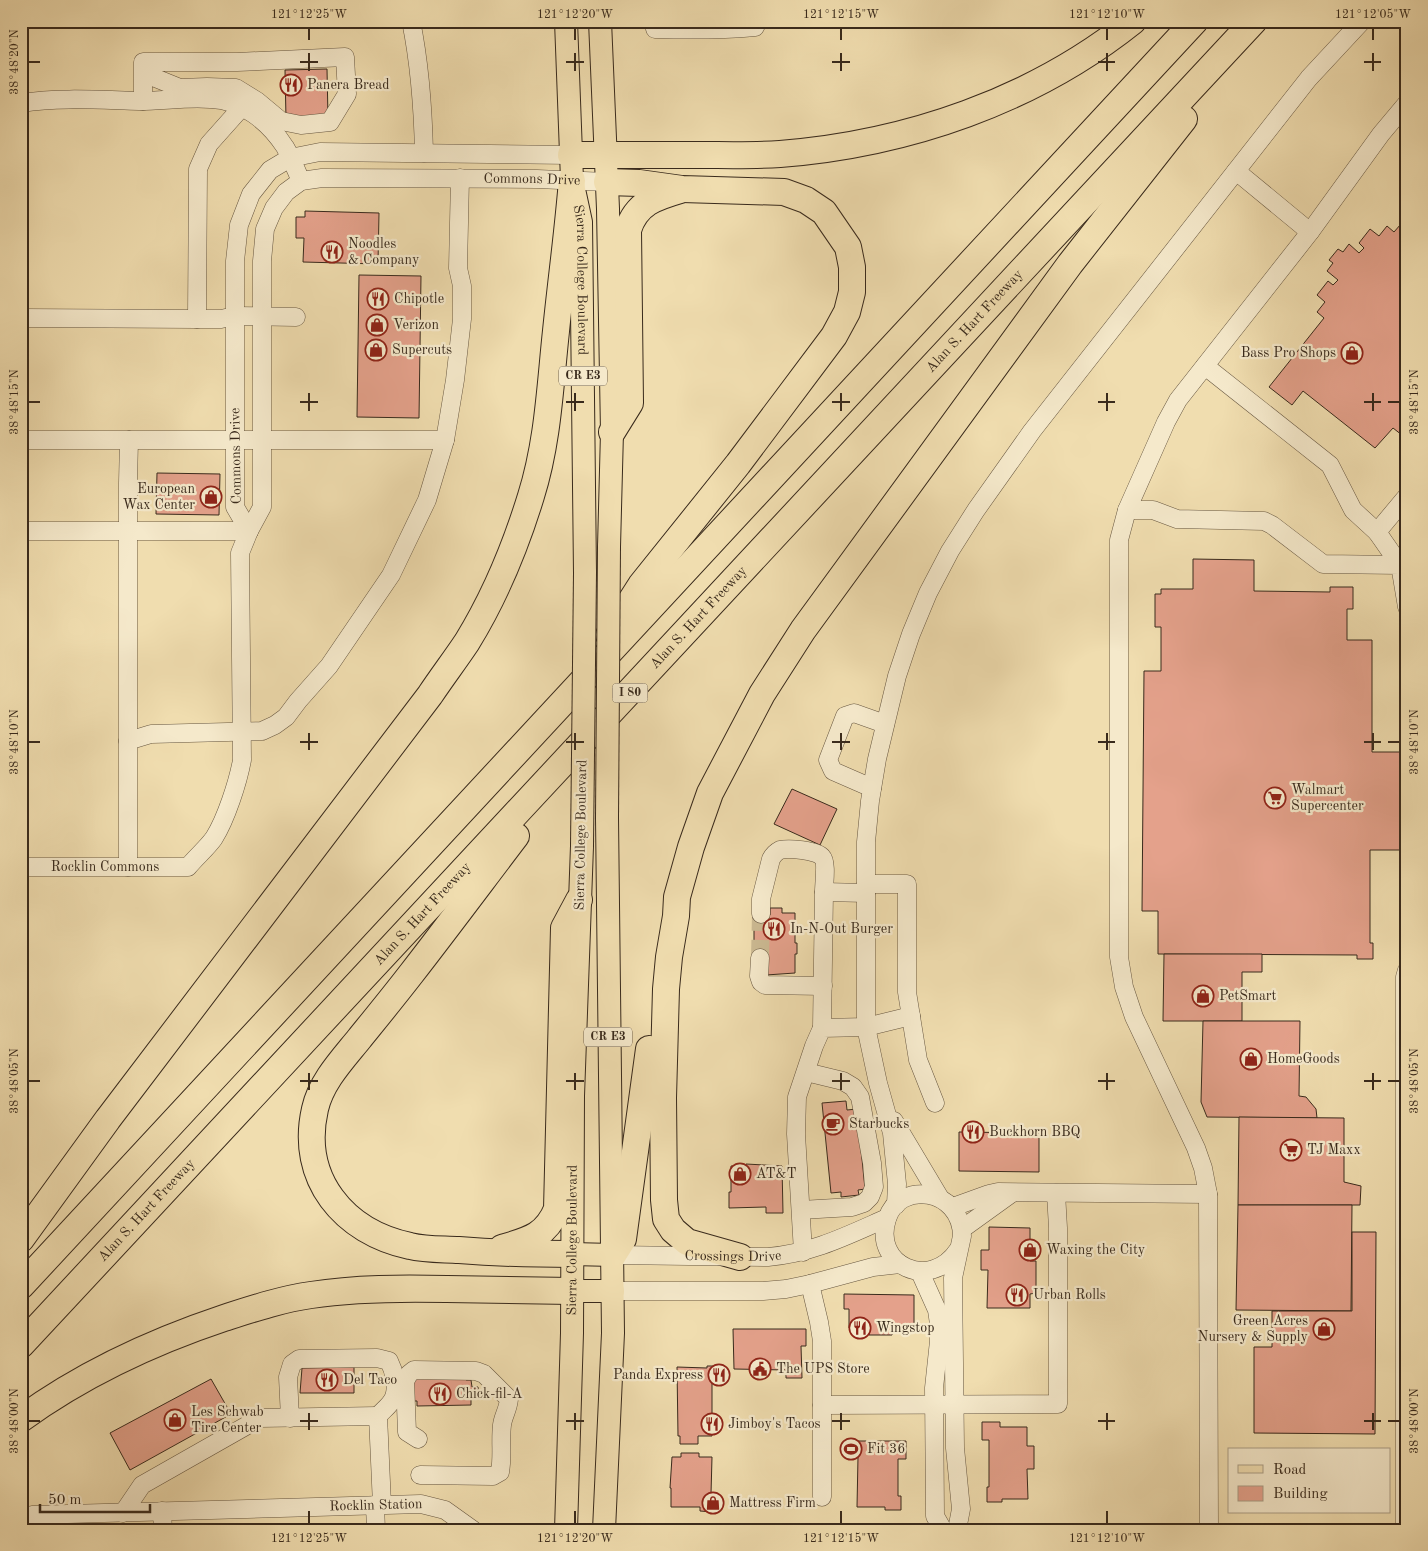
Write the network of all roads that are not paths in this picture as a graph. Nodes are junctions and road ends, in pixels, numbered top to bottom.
1 (411, 21) edge
2 (566, 21) edge
3 (600, 21) edge
4 (654, 21) edge
5 (758, 21) edge
6 (1133, 21) edge
7 (1195, 21) edge
8 (1362, 21) edge
9 (1245, 30) edge
10 (143, 73) junction
11 (143, 101) junction
12 (1407, 102) edge
13 (21, 103) edge
14 (242, 107) junction
15 (424, 153) junction
16 (572, 155) junction
17 (606, 155) junction
18 (290, 158) junction
19 (1236, 171) junction
20 (460, 178) junction
21 (572, 180) junction
22 (301, 181) junction
23 (608, 182) junction
24 (682, 189) junction
25 (1310, 232) junction
26 (235, 316) junction
27 (262, 317) junction
28 (296, 317) dead end
29 (21, 318) edge
30 (197, 320) junction
31 (1205, 366) junction
32 (612, 432) junction
33 (21, 440) edge
34 (129, 440) junction
35 (235, 440) junction
36 (262, 440) junction
37 (444, 440) junction
38 (1407, 496) edge
39 (1127, 510) junction
40 (21, 531) edge
41 (128, 531) junction
42 (249, 531) junction
43 (1377, 532) junction
44 (1400, 565) junction
45 (1407, 607) edge
46 (568, 698) junction
47 (608, 717) junction
48 (885, 724) junction
49 (241, 731) junction
50 (128, 741) junction
51 (872, 788) junction
52 (21, 867) edge
53 (128, 867) junction
54 (866, 888) junction
55 (824, 892) junction
56 (677, 897) junction
57 (579, 900) junction
58 (761, 914) tunnel mouth
59 (760, 958) tunnel mouth
60 (1407, 970) edge
61 (823, 986) junction
62 (911, 1016) junction
63 (866, 1027) junction
64 (822, 1028) junction
65 (806, 1072) junction
66 (935, 1103) dead end
67 (887, 1111) junction
68 (1012, 1193) junction
69 (1056, 1193) junction
70 (1208, 1194) junction
71 (946, 1203) junction
72 (801, 1210) junction
73 (892, 1211) junction
74 (962, 1229) junction
75 (21, 1239) edge
76 (958, 1250) junction
77 (487, 1252) junction
78 (803, 1252) junction
79 (572, 1254) junction
80 (613, 1255) junction
81 (740, 1257) junction
82 (900, 1264) junction
83 (920, 1272) junction
84 (810, 1284) junction
85 (21, 1286) edge
86 (572, 1291) junction
87 (613, 1291) junction
88 (21, 1346) edge
89 (955, 1404) junction
90 (822, 1405) junction
91 (933, 1405) junction
92 (378, 1416) junction
93 (290, 1418) junction
94 (21, 1419) edge
95 (418, 1440) dead end
96 (420, 1475) dead end
97 (822, 1497) dead end
98 (378, 1505) junction
99 (162, 1511) junction
100 (123, 1513) junction
101 (32, 1515) dead end
102 (461, 1527) edge
103 (163, 1530) edge
104 (376, 1530) edge
105 (566, 1530) edge
106 (604, 1530) edge
107 (943, 1530) edge
108 (958, 1530) edge
109 (1209, 1530) edge
110 (1405, 1530) edge

1 - 15 street
2 - 16 main road, Sierra College Boulevard
3 - 17 main road, Sierra College Boulevard
4 - 5 street
6 - 17 highway
7 - 46 highway
8 - 19 street
9 - 47 highway, Alan S. Hart Freeway / I 80
9 - 56 highway
10 - 10 street
10 - 11 street
11 - 13 street
11 - 14 street
12 - 25 street
14 - 18 street
14 - 30 street
15 - 16 street, Commons Drive
15 - 18 street, Commons Drive
16 - 17 highway
16 - 21 main road, Sierra College Boulevard / CR E3
17 - 23 main road, Sierra College Boulevard
18 - 22 street
18 - 26 street, Commons Drive
19 - 25 street
19 - 48 street
20 - 21 street, Commons Drive
20 - 22 street, Commons Drive
20 - 37 street
21 - 23 street, Commons Drive
21 - 57 main road, Sierra College Boulevard / CR E3, bridge
21 - 75 highway
22 - 27 street, Commons Drive
23 - 24 highway
23 - 32 main road, Sierra College Boulevard
24 - 32 highway
24 - 46 highway
25 - 31 street
26 - 27 street
26 - 30 street
26 - 35 street, Commons Drive
27 - 28 street
27 - 36 street, Commons Drive
29 - 30 street
31 - 39 street
31 - 43 street
32 - 80 main road, Sierra College Boulevard / CR E3, bridge
33 - 34 street
34 - 35 street
34 - 41 street
35 - 36 street
35 - 42 street, Commons Drive
36 - 37 street
36 - 42 street, Commons Drive
37 - 49 street
38 - 43 street
39 - 44 street
39 - 70 street
40 - 41 street
41 - 42 street
41 - 50 street
42 - 49 street
43 - 44 street
44 - 45 street
46 - 85 highway
47 - 77 highway
47 - 88 highway, Alan S. Hart Freeway / I 80
48 - 51 street
48 - 51 street
49 - 50 street
49 - 53 street, Rocklin Commons
50 - 53 street
51 - 54 street
52 - 53 street, Rocklin Commons
54 - 55 street
54 - 62 street
54 - 63 street
55 - 58 street
55 - 61 street
56 - 80 highway
56 - 81 highway
57 - 77 highway
57 - 79 main road, Sierra College Boulevard / CR E3
59 - 61 street
60 - 110 street
61 - 64 street
62 - 63 street
62 - 66 street
63 - 64 street
63 - 67 street
64 - 65 street
65 - 72 street
65 - 72 street
67 - 71 street
67 - 73 street
68 - 69 street
68 - 71 street
68 - 74 street
69 - 70 street
69 - 89 street
70 - 109 street
71 - 73 street
71 - 74 street
72 - 78 street
73 - 78 street, Crossings Drive
73 - 82 street
74 - 76 street
76 - 83 street
76 - 89 street
77 - 79 highway
78 - 81 street, Crossings Drive
79 - 80 main road, Crossings Drive
79 - 86 main road, Sierra College Boulevard / CR E3
80 - 81 street, Crossings Drive
80 - 87 main road, Sierra College Boulevard / CR E3
82 - 83 street
82 - 84 street
83 - 91 street
84 - 87 street
84 - 90 street
86 - 87 main road
86 - 94 highway
86 - 105 main road, Sierra College Boulevard / CR E3
87 - 106 main road, Sierra College Boulevard / CR E3
89 - 91 street
89 - 108 street
90 - 91 street
90 - 97 street
91 - 107 street
92 - 93 street
92 - 93 street
92 - 98 street
93 - 100 street
95 - 96 street
98 - 99 street, Rocklin Station
98 - 102 street, Rocklin Station
98 - 104 street
99 - 100 street, Rocklin Station
99 - 103 street
100 - 101 street, Rocklin Station

